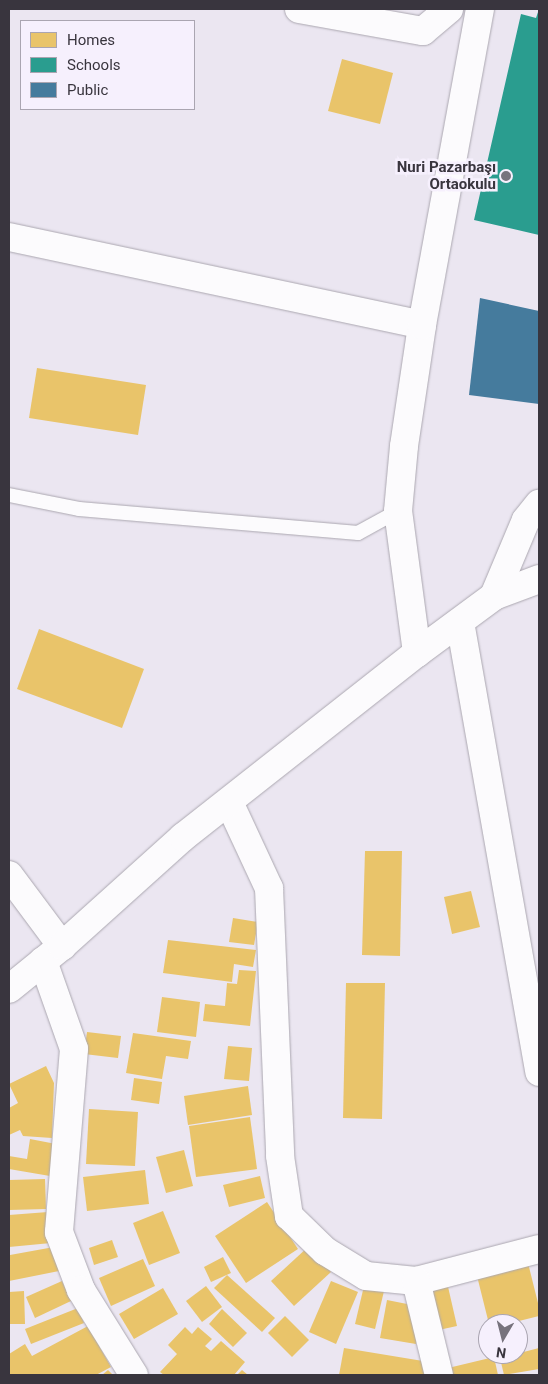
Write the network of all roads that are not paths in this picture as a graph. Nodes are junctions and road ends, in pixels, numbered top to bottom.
1 (299, 9) edge
2 (449, 9) edge
3 (480, 9) edge
4 (9, 236) edge
5 (422, 325) junction
6 (9, 495) edge
7 (539, 504) edge
8 (398, 511) junction
9 (539, 579) edge
10 (494, 596) junction
11 (460, 622) junction
12 (417, 653) junction
13 (229, 802) junction
14 (9, 875) edge
15 (52, 953) junction
16 (9, 989) edge
17 (539, 1072) edge
18 (539, 1249) edge
19 (416, 1281) junction
20 (134, 1375) edge
21 (439, 1375) edge

1 - 2 street
3 - 5 street
4 - 5 street
5 - 8 street
6 - 8 lane
7 - 10 street
8 - 12 street
9 - 10 street
10 - 11 street
11 - 12 street
11 - 17 street
12 - 13 street
13 - 15 street
13 - 19 street
14 - 15 street
15 - 16 street
15 - 20 street
18 - 19 street
19 - 21 street

